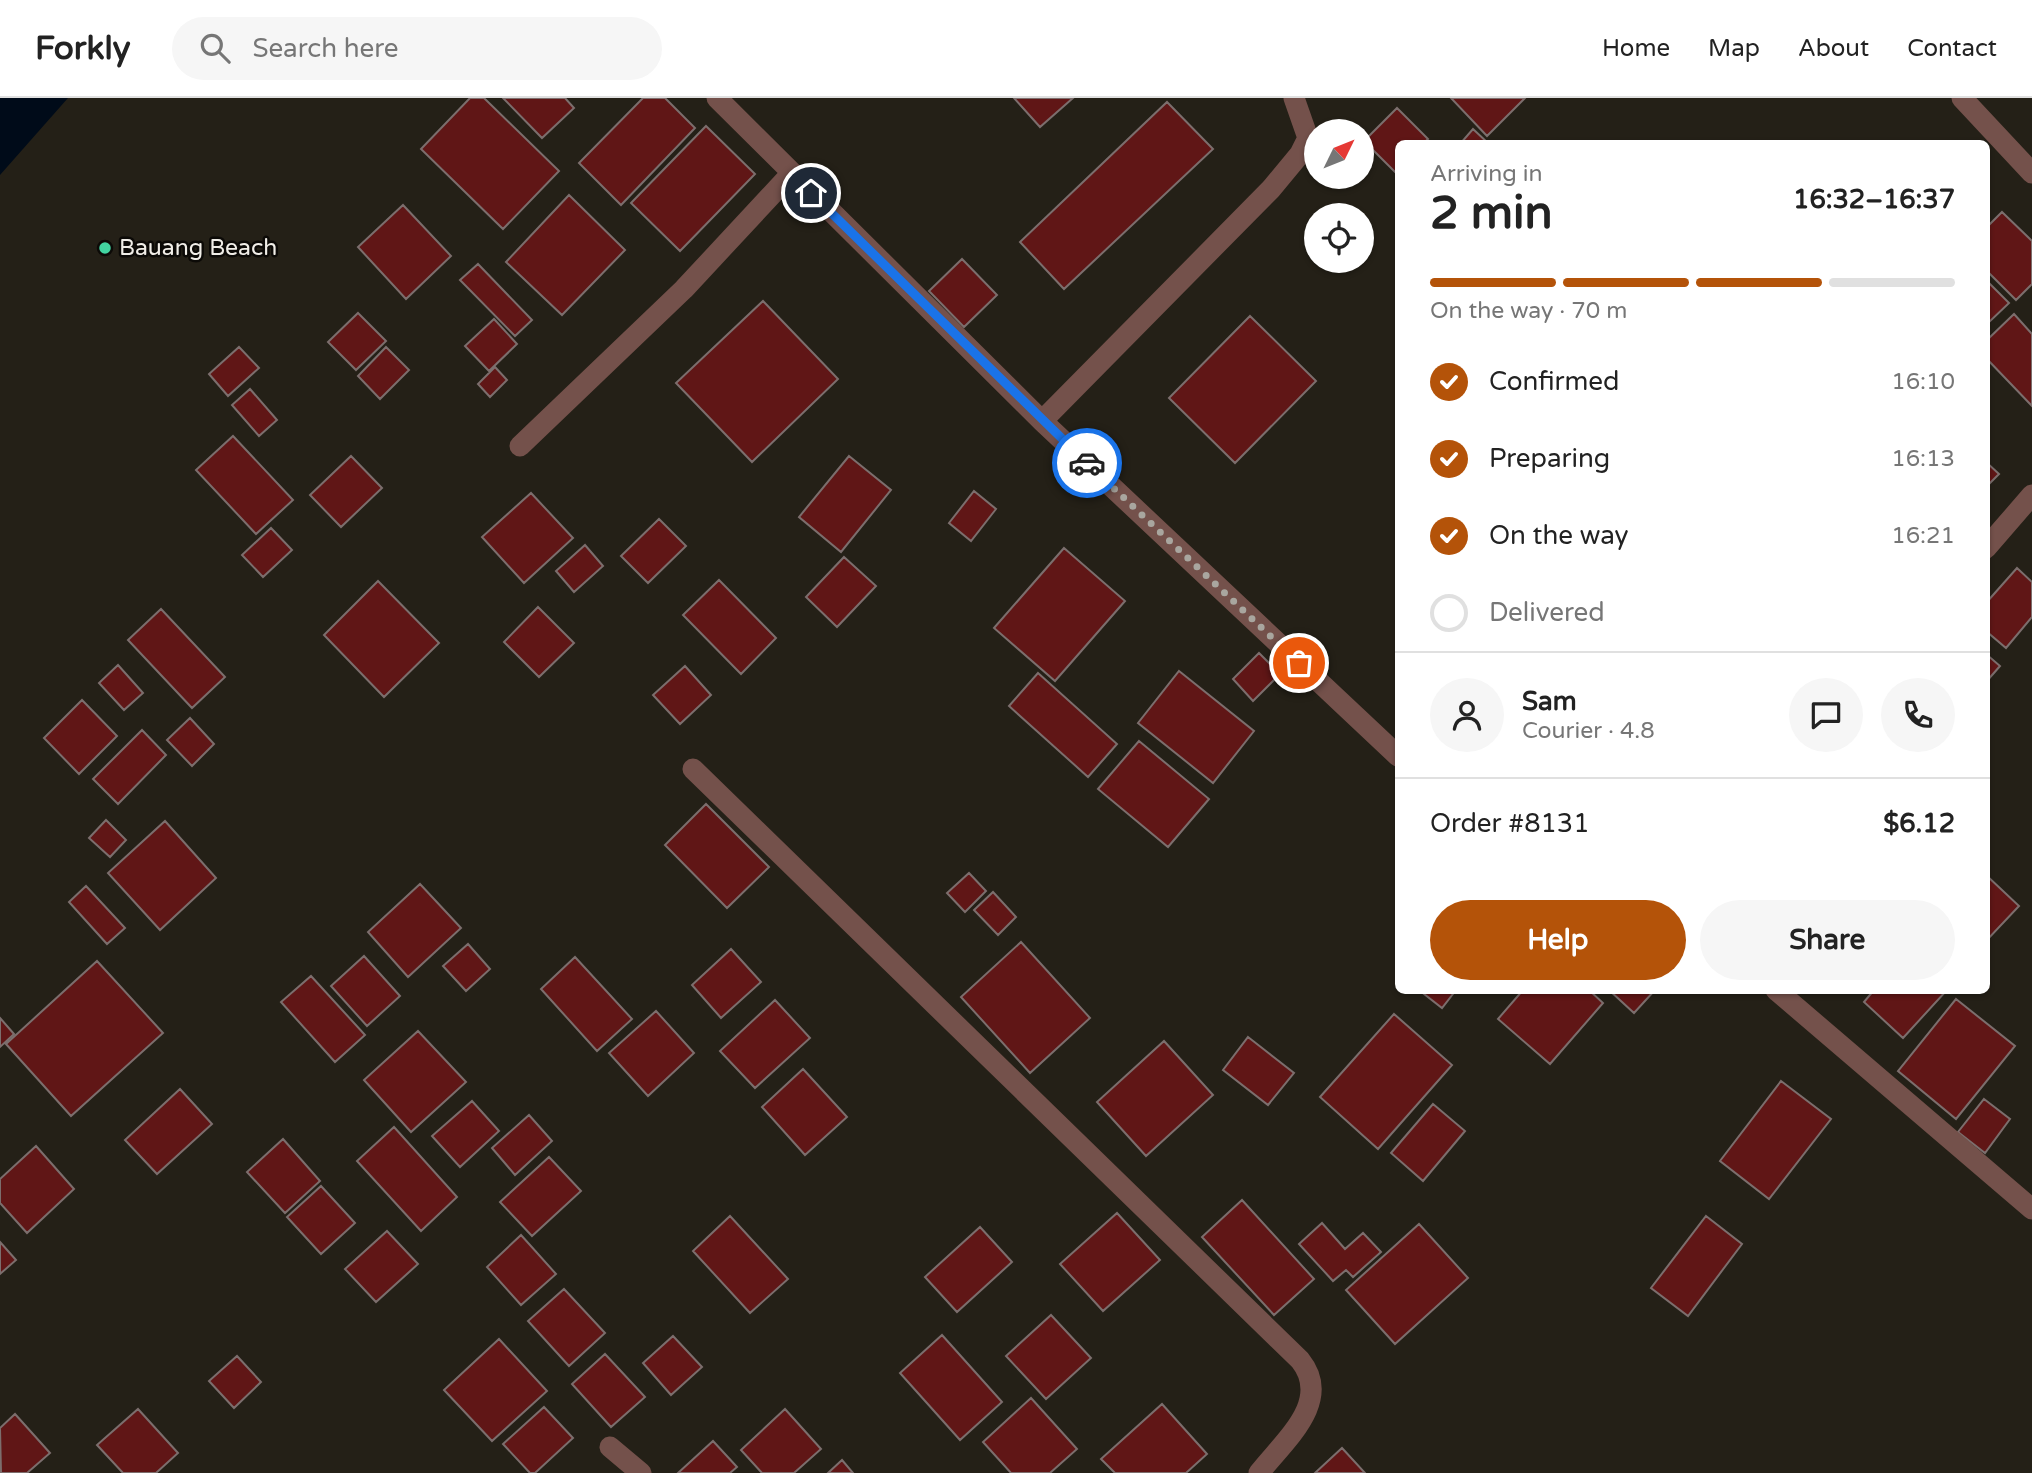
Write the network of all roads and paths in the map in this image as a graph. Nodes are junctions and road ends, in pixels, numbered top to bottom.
1 (717, 98) edge
2 (1294, 98) edge
3 (1962, 98) edge
4 (2032, 173) edge
5 (792, 174) junction
6 (1042, 421) junction
7 (520, 446) dead end
8 (2032, 495) edge
9 (1990, 543) edge
10 (1395, 753) edge
11 (693, 769) dead end
12 (1781, 994) edge
13 (2032, 1209) edge
14 (610, 1447) dead end
15 (641, 1473) edge
16 (1259, 1473) edge

1 - 5 street
2 - 6 street
3 - 4 street
5 - 6 street
5 - 7 street
6 - 10 street
8 - 9 street
11 - 16 street
12 - 13 street
14 - 15 street

